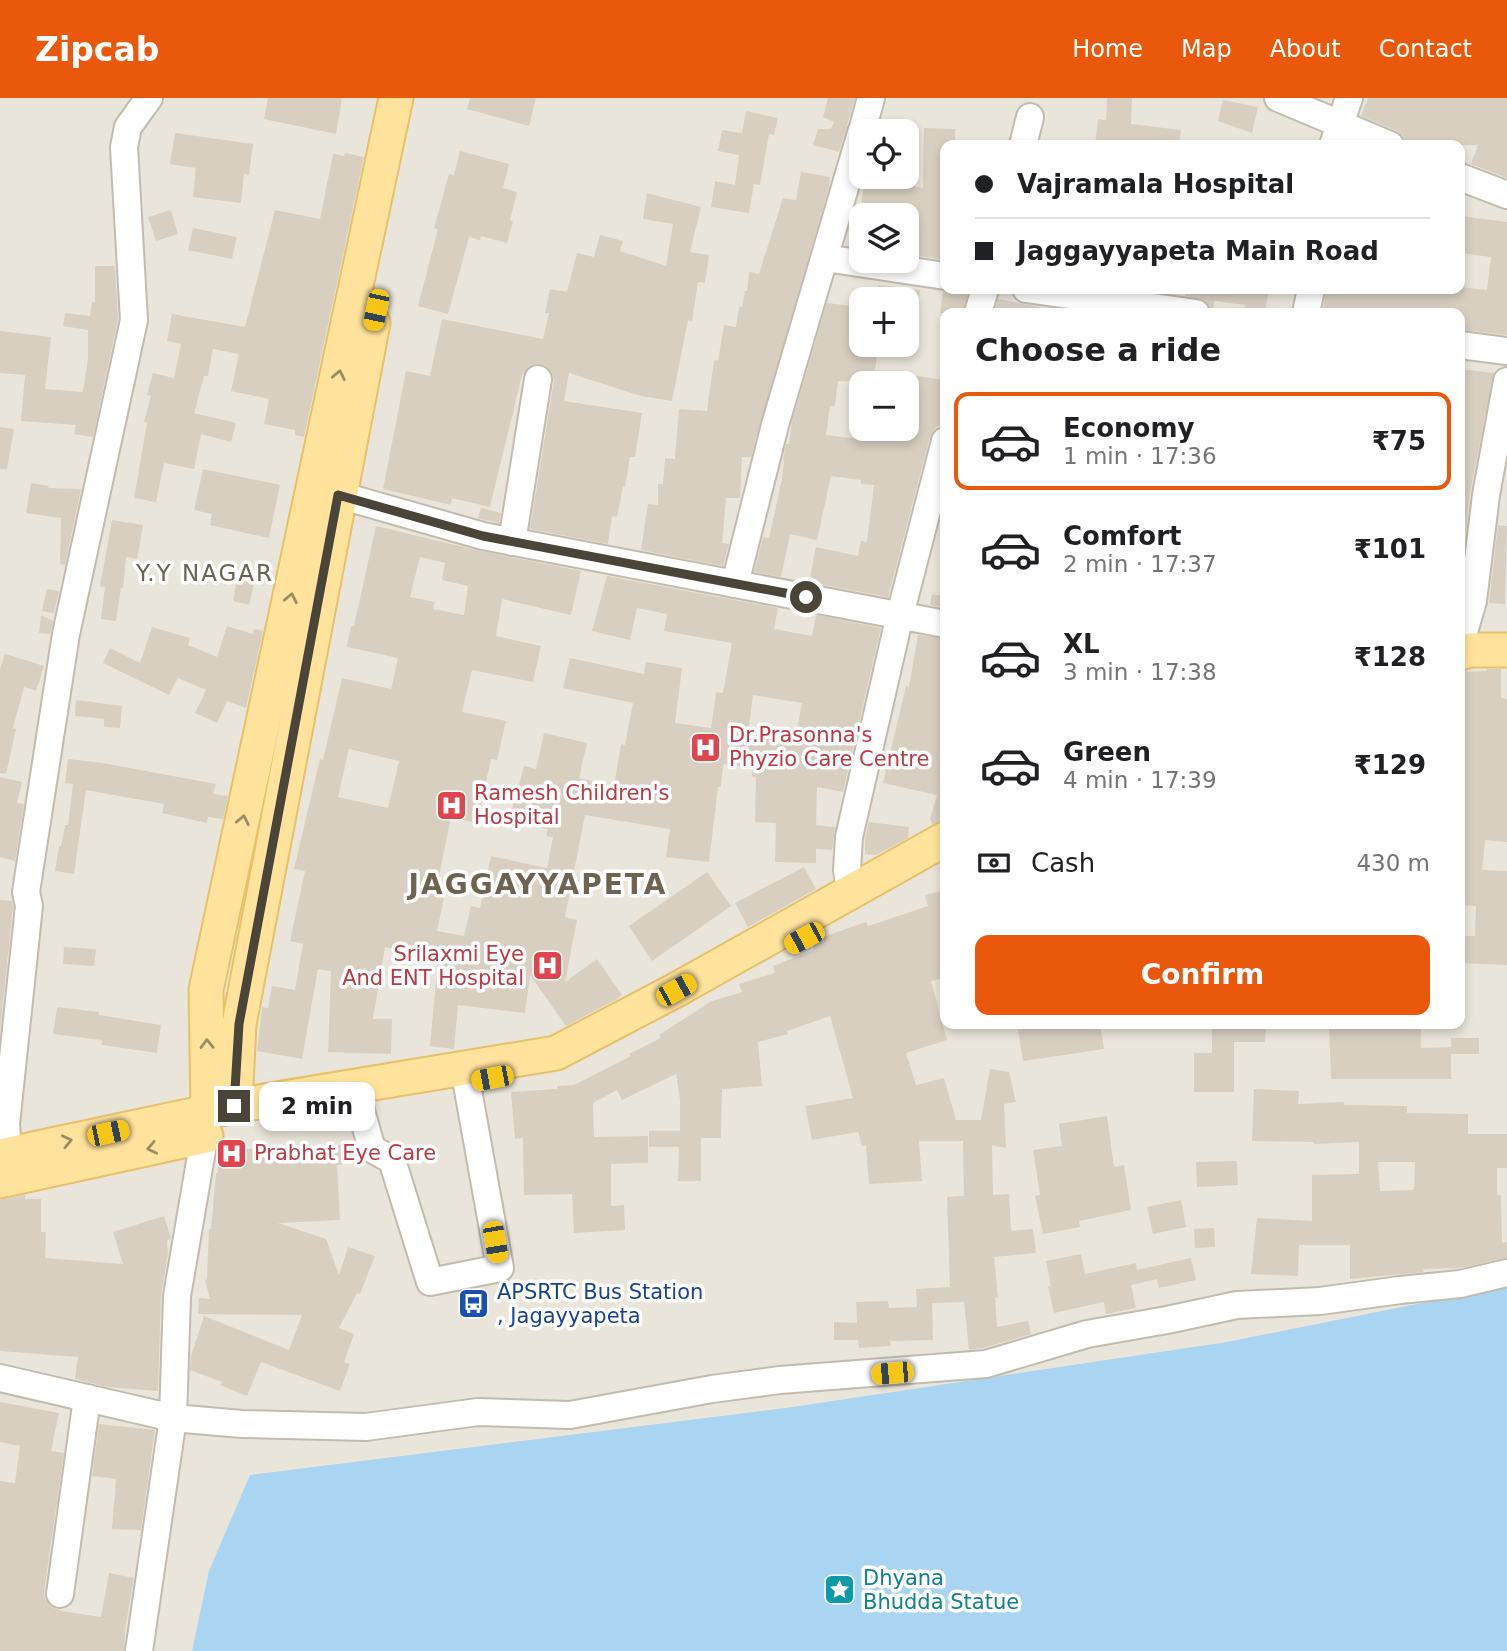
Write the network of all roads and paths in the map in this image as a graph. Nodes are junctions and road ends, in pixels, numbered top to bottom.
1 (149, 98) edge
2 (396, 98) edge
3 (418, 98) edge
4 (871, 98) edge
5 (1278, 98) edge
6 (1030, 117) dead end
7 (865, 119) edge
8 (1340, 122) edge
9 (1024, 140) edge
10 (1379, 140) edge
11 (849, 174) edge
12 (1465, 179) edge
13 (1507, 195) edge
14 (825, 258) junction
15 (940, 275) edge
16 (1061, 294) edge
17 (1161, 308) edge
18 (1465, 346) edge
19 (1507, 351) edge
20 (538, 379) dead end
21 (1507, 381) edge
22 (940, 461) edge
23 (338, 495) junction
24 (512, 542) junction
25 (735, 584) junction
26 (900, 615) junction
27 (940, 623) edge
28 (1465, 626) edge
29 (1507, 630) edge
30 (1465, 638) edge
31 (1465, 644) edge
32 (1507, 650) edge
33 (940, 842) edge
34 (940, 866) edge
35 (850, 892) junction
36 (465, 1076) junction
37 (356, 1095) junction
38 (216, 1118) junction
39 (3, 1163) edge
40 (1507, 1273) edge
41 (0, 1378) edge
42 (87, 1398) junction
43 (173, 1418) junction
44 (60, 1594) dead end
45 (139, 1651) edge

1 - 39 street
38 -> 2 main road
3 - 23 main road
4 - 7 street
5 - 8 street
6 - 9 street
8 - 10 street
11 - 14 street
12 - 13 street
14 - 15 street
14 - 25 street
16 - 17 street
18 - 19 street
20 - 24 street
21 - 28 street
22 - 26 street
23 - 24 street
23 - 38 main road
24 - 25 street
25 - 26 street
26 - 27 street
26 - 35 street
29 - 30 main road
31 - 32 main road
33 - 35 main road
34 - 36 main road
35 - 36 main road
36 - 37 main road
36 - 37 street
37 - 38 main road
38 - 39 main road
38 - 43 street
40 - 43 street
41 - 42 street
42 - 43 street
42 - 44 street
43 - 45 street

